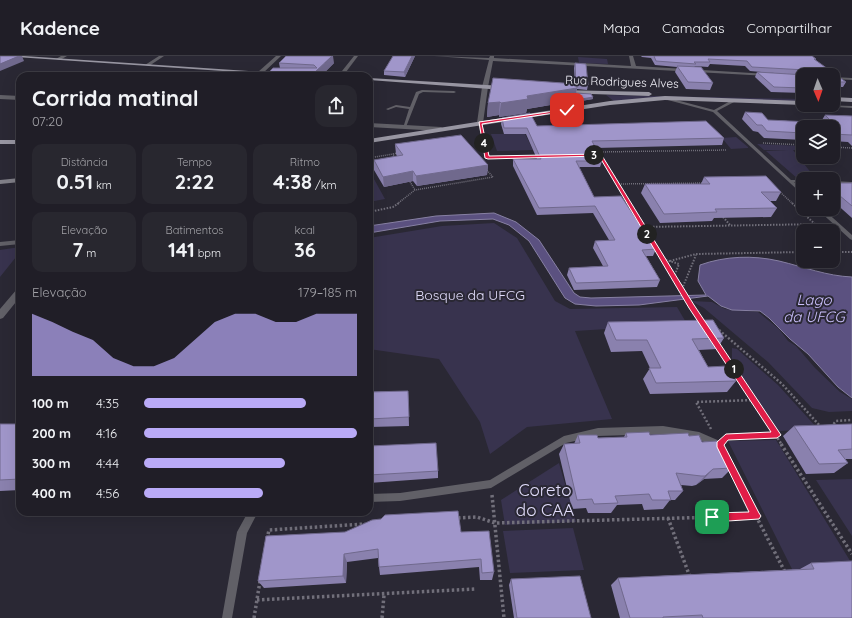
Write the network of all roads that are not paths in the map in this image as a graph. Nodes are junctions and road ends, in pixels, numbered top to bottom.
1 (3, 56) edge
2 (65, 56) edge
3 (162, 56) edge
4 (279, 56) edge
5 (356, 56) edge
6 (436, 56) edge
7 (631, 56) edge
8 (492, 58) edge
9 (58, 59) junction
10 (147, 65) junction
11 (634, 67) junction
12 (246, 72) edge
13 (261, 72) edge
14 (343, 72) edge
15 (776, 75) edge
16 (840, 78) edge
17 (373, 79) edge
18 (852, 79) edge
19 (485, 87) junction
20 (508, 88) edge
21 (555, 91) edge
22 (454, 92) dead end
23 (601, 94) junction
24 (0, 97) edge
25 (16, 98) edge
26 (665, 98) junction
27 (796, 98) edge
28 (840, 99) edge
29 (735, 100) junction
30 (852, 100) edge
31 (796, 102) edge
32 (610, 103) junction
33 (840, 103) edge
34 (852, 104) edge
35 (840, 106) edge
36 (852, 107) edge
37 (411, 108) junction
38 (388, 109) dead end
39 (714, 110) junction
40 (480, 123) junction
41 (373, 125) edge
42 (404, 127) junction
43 (441, 129) junction
44 (373, 140) edge
45 (0, 142) edge
46 (16, 142) edge
47 (488, 158) road end
48 (16, 180) edge
49 (790, 181) junction
50 (796, 181) edge
51 (0, 182) edge
52 (840, 182) edge
53 (852, 183) edge
54 (796, 187) edge
55 (828, 216) edge
56 (852, 238) edge
57 (16, 242) edge
58 (0, 244) edge
59 (16, 296) edge
60 (0, 316) edge
61 (719, 445) edge
62 (373, 498) edge
63 (251, 516) edge
64 (228, 618) edge

1 - 9 main road
2 - 9 street
3 - 10 street
4 - 13 street
5 - 14 street
6 - 8 street
7 - 11 street
8 - 11 street
8 - 19 street
9 - 10 main road
10 - 12 main road
11 - 15 street
16 - 18 street
17 - 19 main road
19 - 20 main road
19 - 40 street
21 - 23 main road, Rua Rodrigues Alves
22 - 37 lane
23 - 27 main road, Rua Rodrigues Alves
23 - 32 main road
24 - 25 street
26 - 29 main road, Rua Rodrigues Alves
26 - 32 main road, Rua Rodrigues Alves
26 - 39 lane
28 - 30 main road
29 - 31 main road, Rua Rodrigues Alves
29 - 39 lane
32 - 40 main road, Rua Rodrigues Alves
33 - 34 main road
35 - 36 lane
37 - 38 lane
37 - 42 lane
39 - 49 lane
40 - 43 main road, Rua Rodrigues Alves
40 - 47 lane
41 - 42 street
42 - 43 street
43 - 44 main road, Rua Rodrigues Alves
45 - 46 main road
48 - 51 main road
49 - 50 lane
49 - 54 lane
52 - 53 lane
55 - 56 lane
57 - 58 street
59 - 60 street
61 - 62 lane
63 - 64 lane

